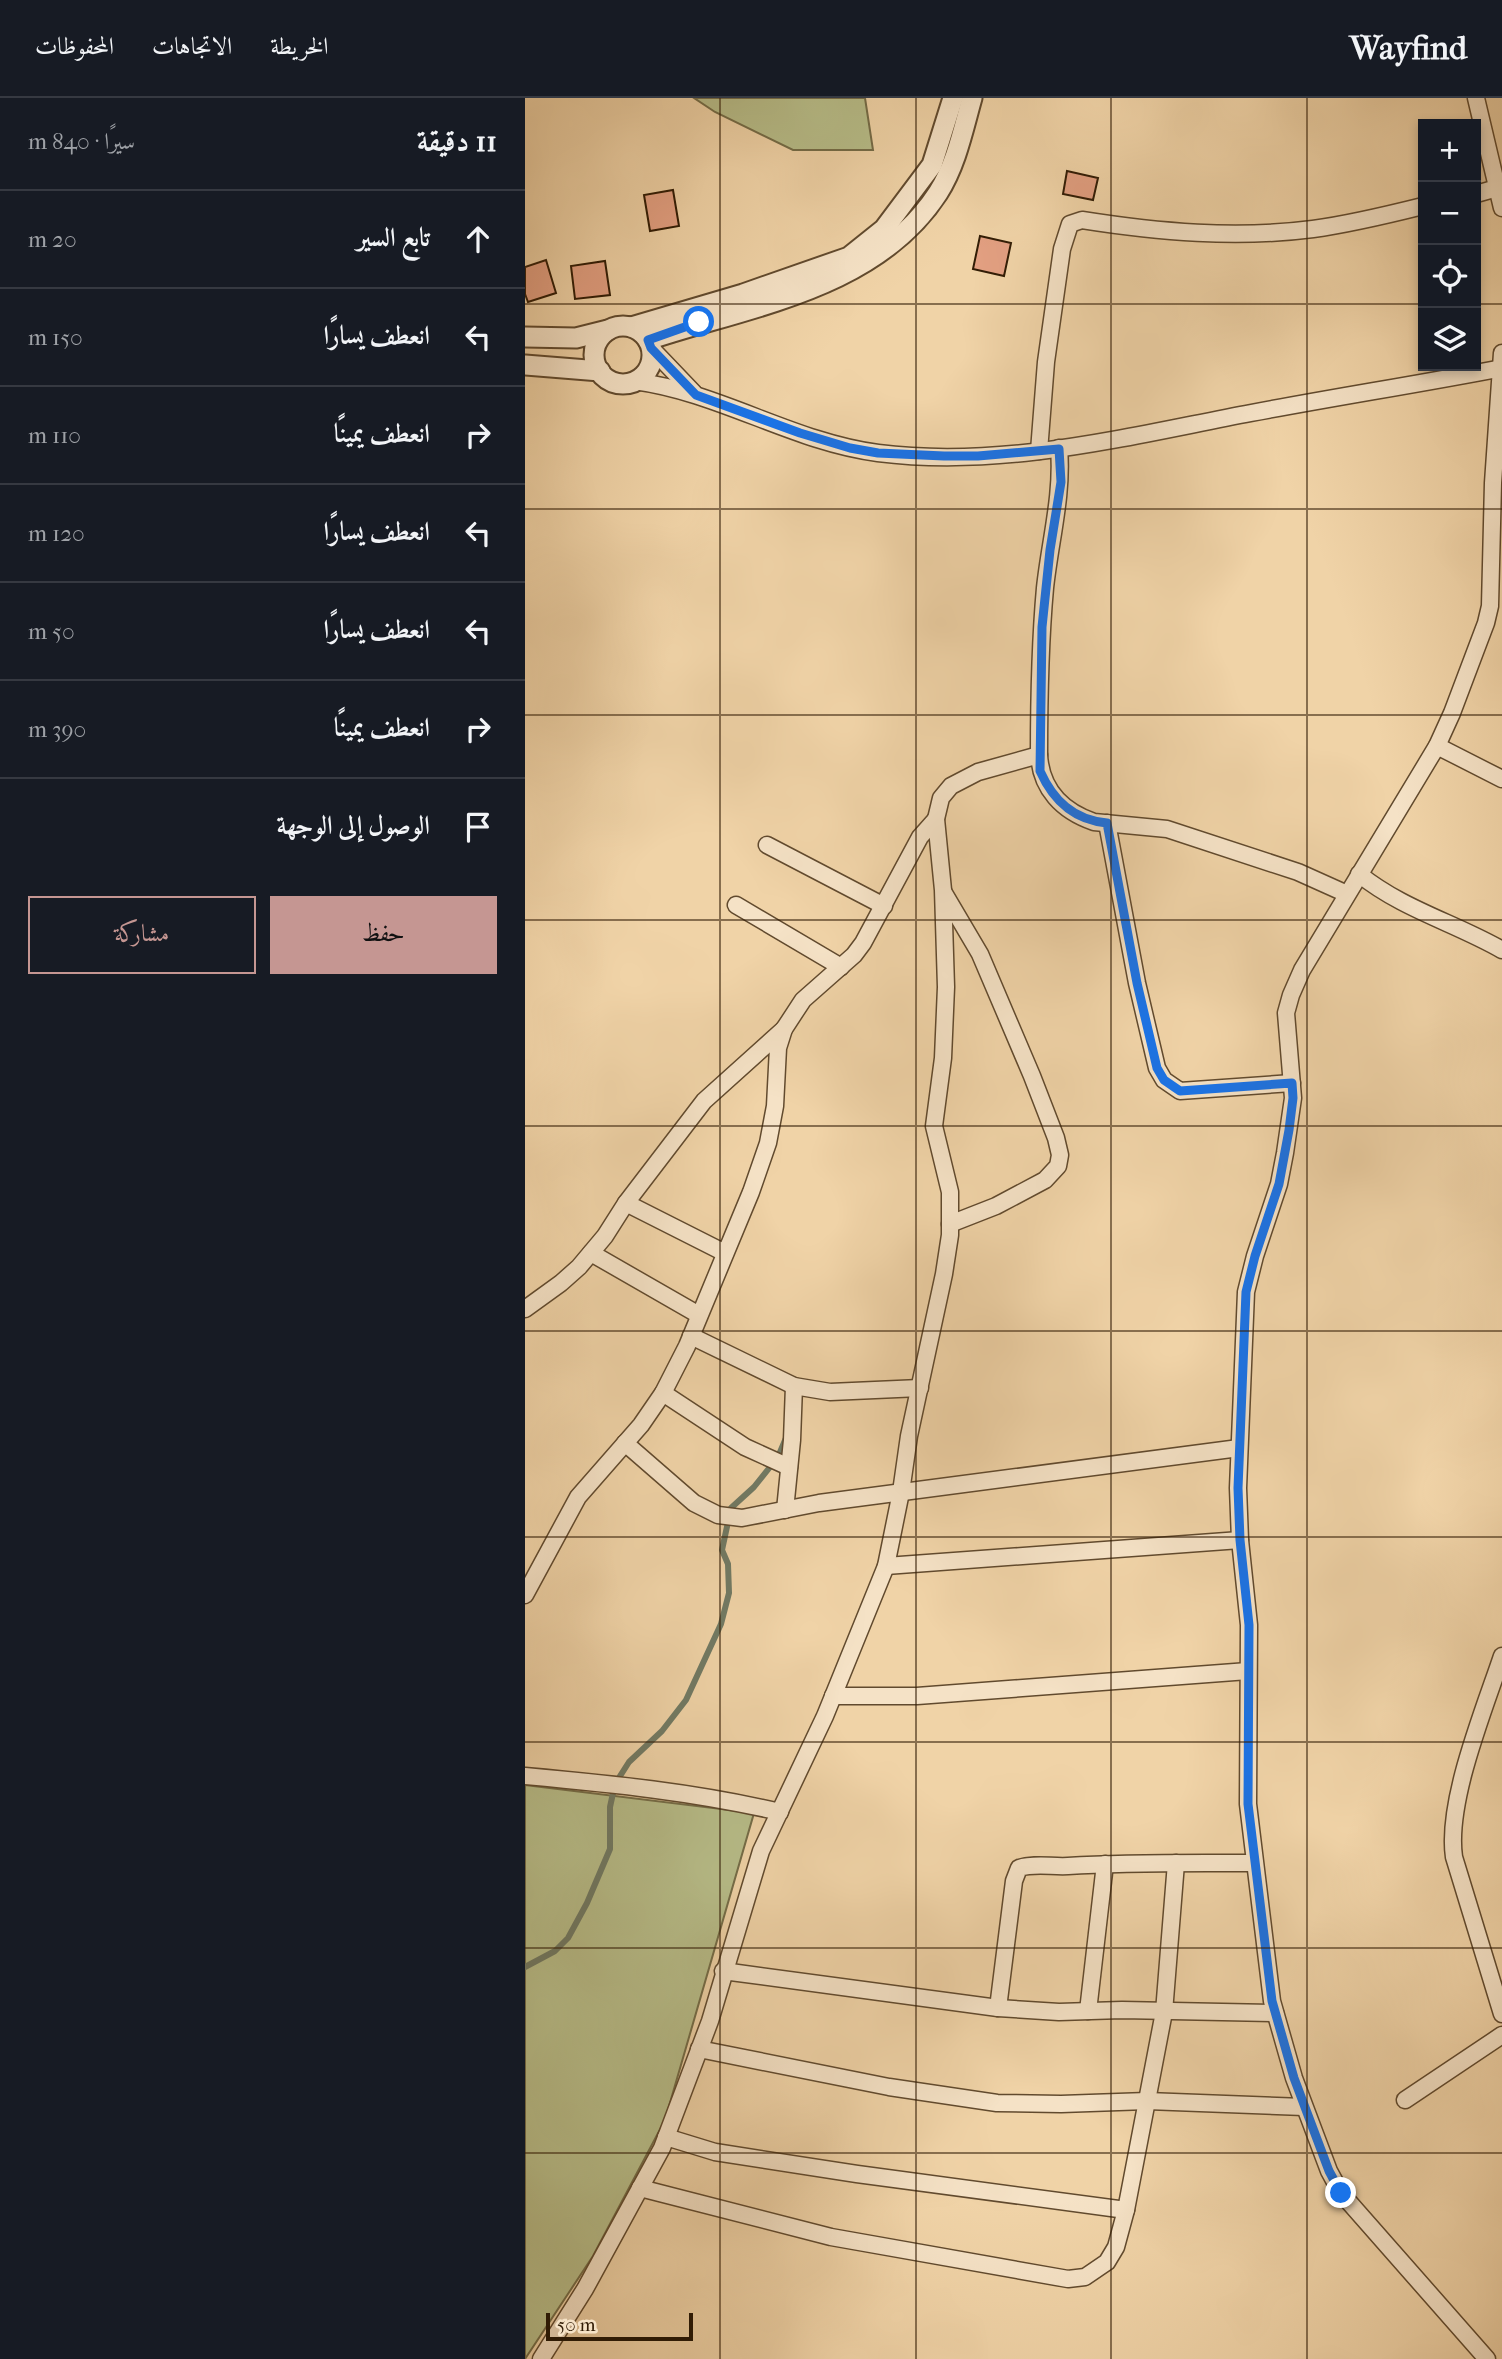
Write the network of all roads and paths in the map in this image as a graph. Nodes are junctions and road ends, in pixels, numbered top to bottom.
1 (953, 98) edge
2 (972, 98) edge
3 (1476, 98) edge
4 (1497, 188) junction
5 (1481, 193) edge
6 (1418, 207) edge
7 (1502, 208) edge
8 (631, 327) junction
9 (608, 330) junction
10 (525, 337) edge
11 (649, 344) junction
12 (1502, 353) edge
13 (525, 365) edge
14 (1502, 368) edge
15 (600, 371) junction
16 (634, 381) junction
17 (696, 395) junction
18 (1059, 449) junction
19 (1039, 451) junction
20 (1498, 460) edge
21 (1497, 555) edge
22 (1494, 623) edge
23 (1437, 746) junction
24 (1039, 755) junction
25 (1502, 779) edge
26 (936, 819) junction
27 (1107, 823) junction
28 (767, 845) dead end
29 (1359, 874) junction
30 (943, 890) junction
31 (1347, 894) junction
32 (736, 905) dead end
33 (884, 906) junction
34 (1502, 950) edge
35 (841, 967) junction
36 (784, 1029) junction
37 (1292, 1083) junction
38 (625, 1203) junction
39 (950, 1224) junction
40 (591, 1253) junction
41 (725, 1253) junction
42 (525, 1308) edge
43 (699, 1315) junction
44 (691, 1336) junction
45 (794, 1386) junction
46 (920, 1388) junction
47 (663, 1393) junction
48 (625, 1443) junction
49 (1239, 1448) junction
50 (789, 1467) junction
51 (901, 1492) junction
52 (785, 1510) junction
53 (1240, 1540) junction
54 (885, 1566) junction
55 (525, 1595) edge
56 (1502, 1656) edge
57 (1248, 1671) junction
58 (832, 1696) junction
59 (525, 1776) edge
60 (780, 1812) junction
61 (1176, 1863) junction
62 (1254, 1863) junction
63 (1105, 1864) junction
64 (723, 1970) junction
65 (998, 2008) junction
66 (1088, 2011) junction
67 (1164, 2012) junction
68 (1275, 2013) junction
69 (1502, 2014) edge
70 (1502, 2035) edge
71 (699, 2049) junction
72 (1405, 2100) dead end
73 (1147, 2101) junction
74 (1304, 2107) junction
75 (666, 2137) junction
76 (640, 2188) junction
77 (1126, 2210) junction
78 (541, 2359) edge
79 (1487, 2359) edge

1 - 8 street
2 - 11 street
3 - 4 street
4 - 5 street
4 - 7 street
6 - 19 street
8 - 9 street
8 - 11 street
9 - 10 street
9 - 15 street
11 - 16 street
11 - 17 street
12 - 14 street
13 - 15 street
14 - 18 street
14 - 20 street
15 - 16 street
16 - 17 street
17 - 19 street
18 - 19 street
18 - 24 street
20 - 21 street
21 - 22 street
22 - 23 street
23 - 25 street
23 - 29 street
24 - 26 street
24 - 27 street
26 - 30 street
26 - 33 street
27 - 31 street
27 - 37 street
28 - 33 street
29 - 31 street
29 - 34 street
30 - 39 street
30 - 39 street
31 - 37 street
32 - 35 street
33 - 35 street
35 - 36 street
36 - 38 street
36 - 41 street
37 - 49 street
38 - 40 street
38 - 41 street
39 - 46 street
40 - 42 street
40 - 43 street
41 - 43 street
43 - 44 street
44 - 45 street
44 - 47 street
45 - 46 street
45 - 50 street
46 - 51 street
47 - 48 street
47 - 50 street
48 - 52 street
48 - 55 street
49 - 51 street
49 - 53 street
50 - 52 street
51 - 52 street
51 - 54 street
53 - 54 street
53 - 57 street
54 - 58 street
56 - 69 street
57 - 58 street
57 - 62 street
58 - 60 street
59 - 60 street
60 - 64 street
61 - 62 street
61 - 63 street
61 - 67 street
62 - 68 street
63 - 65 street
63 - 66 street
64 - 65 street
64 - 71 street
65 - 66 street
66 - 67 street
67 - 68 street
67 - 73 street
68 - 74 street
70 - 72 street
71 - 73 street
71 - 75 street
73 - 74 street
73 - 77 street
74 - 79 street
75 - 76 street
75 - 77 street
76 - 77 street
76 - 78 street

